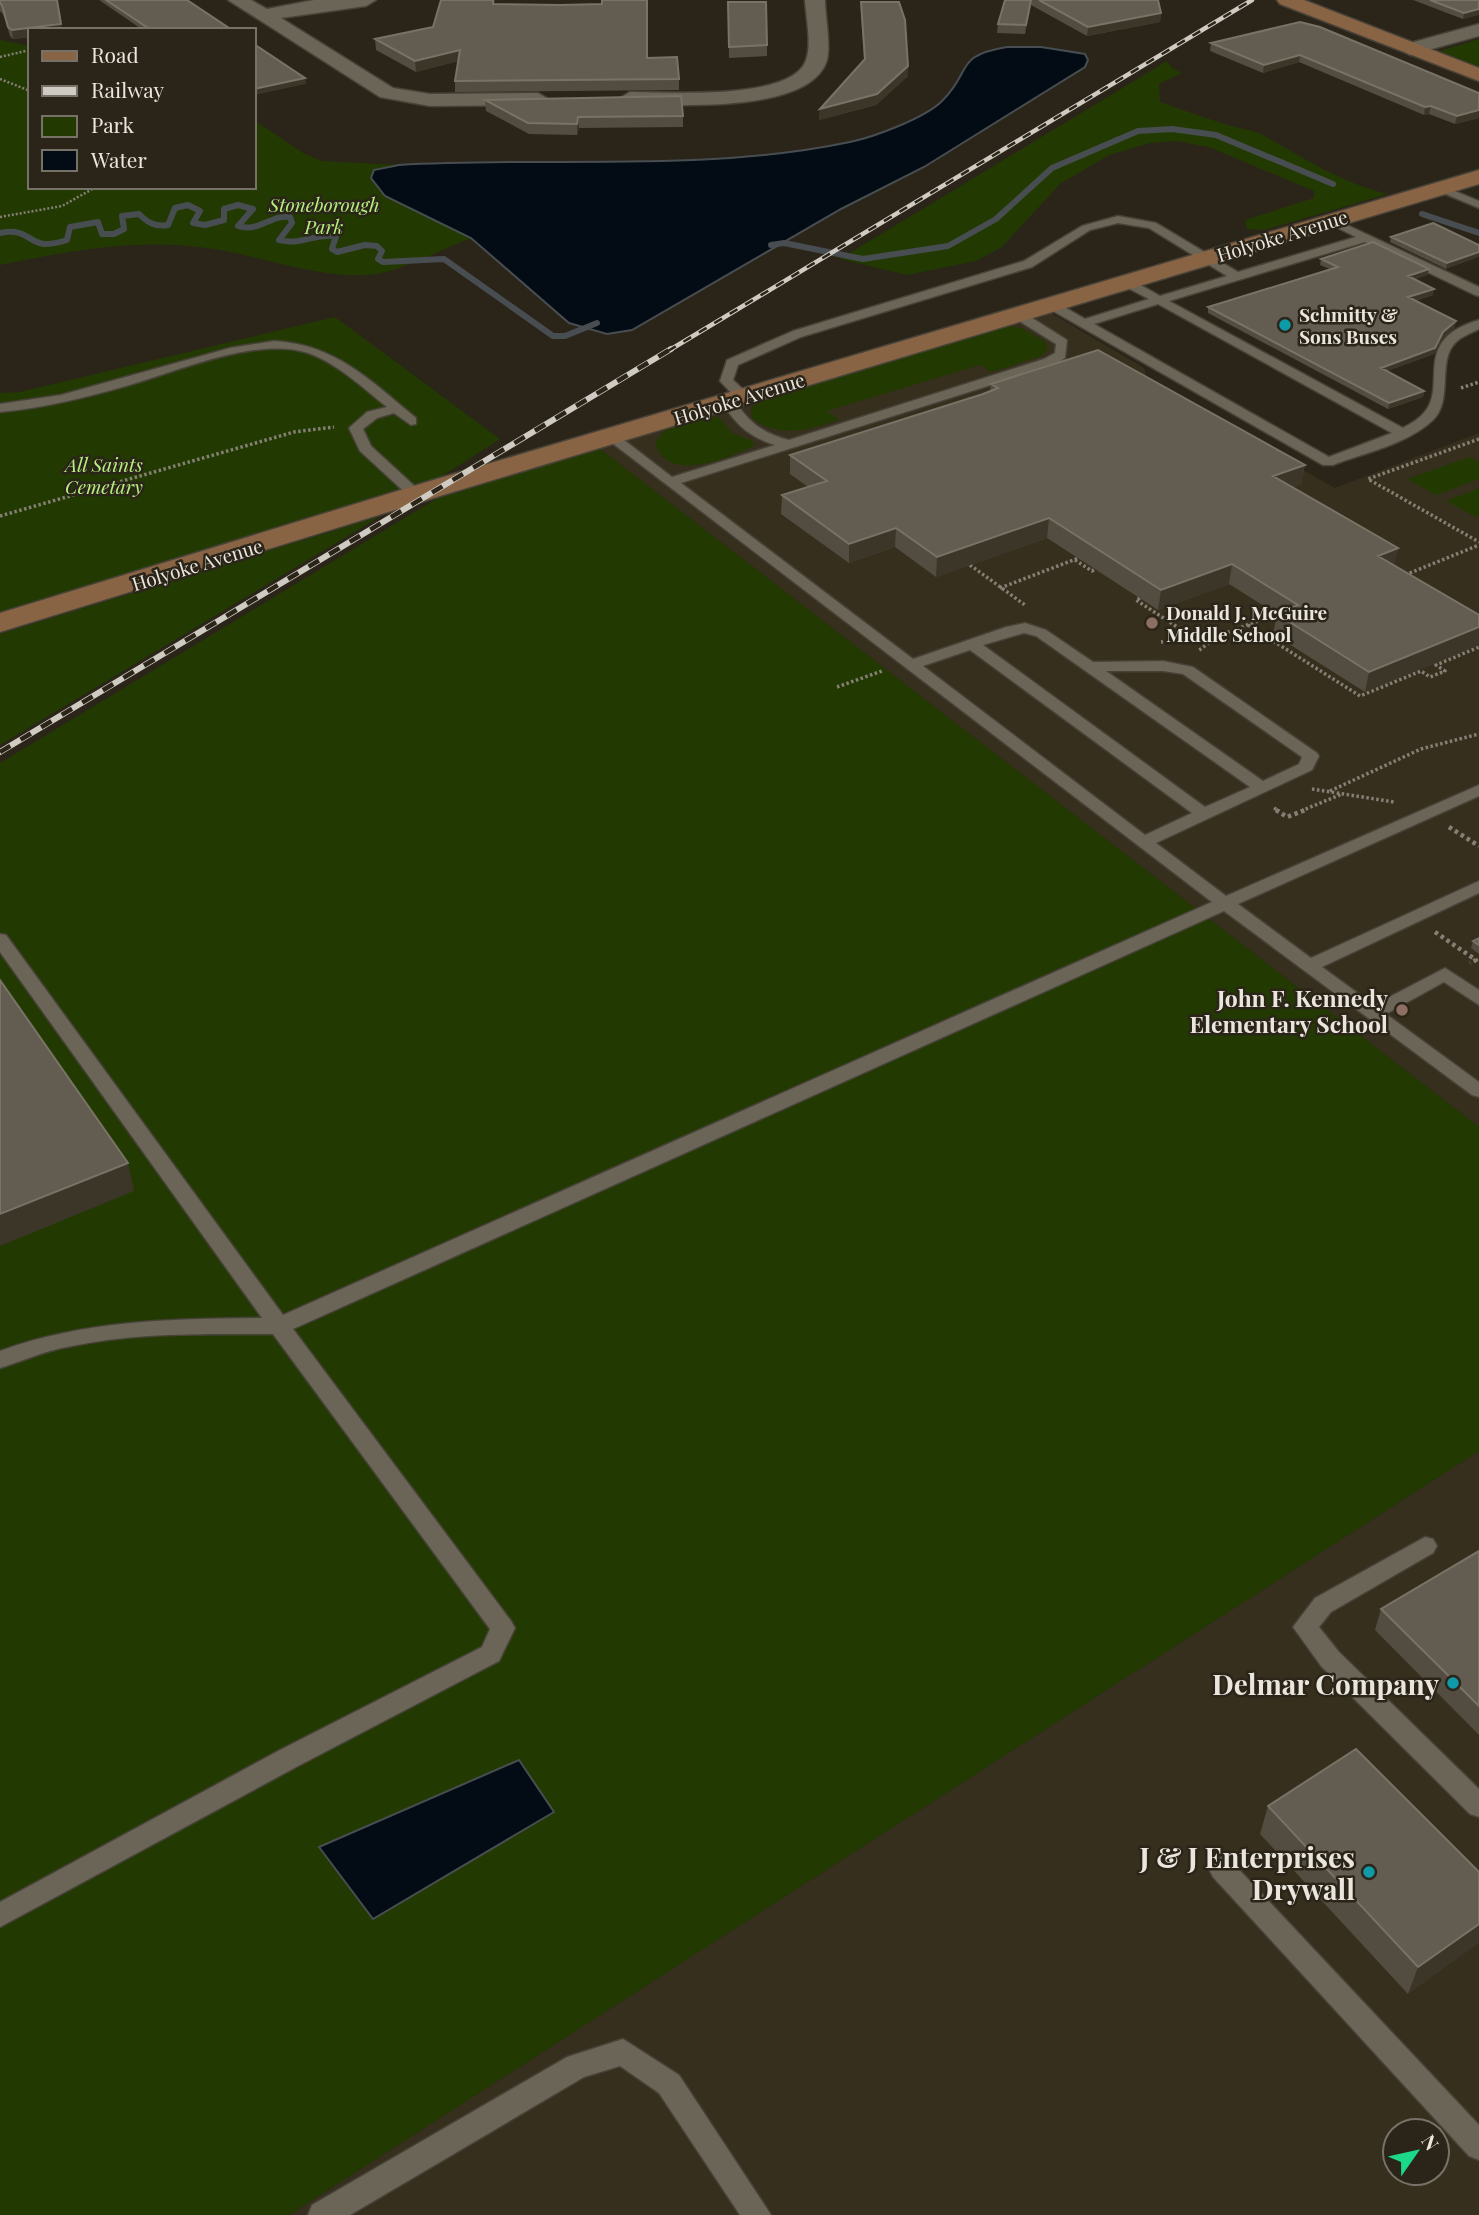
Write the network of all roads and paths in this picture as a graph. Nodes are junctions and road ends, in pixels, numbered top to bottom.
1 (238, 0) edge
2 (366, 0) edge
3 (815, 0) edge
4 (1287, 0) edge
5 (263, 16) junction
6 (156, 25) edge
7 (141, 28) edge
8 (1479, 30) edge
9 (1410, 49) junction
10 (28, 50) edge
11 (0, 57) edge
12 (1479, 75) edge
13 (0, 79) edge
14 (28, 89) edge
15 (604, 98) edge
16 (563, 99) edge
17 (1479, 177) edge
18 (1440, 188) junction
19 (92, 189) edge
20 (1479, 205) edge
21 (0, 217) edge
22 (1330, 220) junction
23 (1365, 238) junction
24 (1254, 243) junction
25 (1203, 258) junction
26 (1290, 260) junction
27 (1236, 276) junction
28 (1126, 282) junction
29 (1479, 292) edge
30 (1158, 300) junction
31 (1050, 304) junction
32 (1017, 314) junction
33 (1083, 323) junction
34 (1479, 324) edge
35 (735, 399) junction
36 (0, 408) edge
37 (396, 409) junction
38 (411, 421) dead end
39 (356, 428) junction
40 (1403, 434) junction
41 (610, 436) junction
42 (1479, 439) edge
43 (791, 444) junction
44 (670, 482) junction
45 (416, 495) junction
46 (0, 516) edge
47 (1479, 544) edge
48 (1088, 555) edge
49 (1075, 560) junction
50 (970, 565) edge
51 (1095, 569) edge
52 (1402, 576) edge
53 (1000, 588) junction
54 (1140, 598) edge
55 (1284, 611) edge
56 (0, 623) edge
57 (1248, 625) junction
58 (1025, 628) junction
59 (1218, 636) junction
60 (1194, 638) junction
61 (1156, 642) dead end
62 (972, 644) junction
63 (1479, 647) edge
64 (911, 665) junction
65 (1092, 667) junction
66 (1174, 668) junction
67 (837, 687) dead end
68 (1479, 734) edge
69 (1256, 790) junction
70 (1479, 790) edge
71 (1329, 791) dead end
72 (1342, 793) dead end
73 (1203, 814) junction
74 (1143, 842) junction
75 (1479, 886) edge
76 (1223, 902) junction
77 (0, 939) edge
78 (1309, 966) junction
79 (1479, 999) edge
80 (1373, 1013) junction
81 (1479, 1091) edge
82 (279, 1326) junction
83 (0, 1360) edge
84 (1425, 1546) dead end
85 (1479, 1806) edge
86 (1222, 1869) dead end
87 (0, 1915) edge
88 (1479, 2146) edge
89 (322, 2215) edge
90 (757, 2215) edge

1 - 5 street
2 - 5 street
3 - 15 street
4 - 9 street
5 - 16 street
6 - 7 path
8 - 9 street
9 - 12 street
10 - 11 path
13 - 14 path
17 - 18 street, Holyoke Avenue
18 - 20 lane
18 - 22 street, Holyoke Avenue
19 - 21 path
22 - 23 lane
22 - 24 street, Holyoke Avenue
23 - 26 lane
23 - 29 lane
24 - 25 street, Holyoke Avenue
24 - 26 lane
25 - 27 lane
25 - 28 street, Holyoke Avenue
25 - 35 lane
26 - 27 lane
27 - 30 lane
28 - 30 lane
28 - 31 street, Holyoke Avenue
30 - 33 lane
30 - 40 lane
31 - 32 street, Holyoke Avenue
31 - 33 lane
32 - 35 street, Holyoke Avenue
32 - 43 lane
33 - 40 lane
34 - 40 lane
35 - 41 street, Holyoke Avenue
35 - 43 lane
36 - 37 lane
37 - 38 lane
37 - 39 lane
39 - 45 lane
39 - 46 path
41 - 44 lane
41 - 45 street, Holyoke Avenue
42 - 47 path
43 - 44 lane
44 - 64 lane
45 - 56 street, Holyoke Avenue
47 - 52 path
48 - 49 path
49 - 51 path
49 - 53 path
50 - 53 path
53 - 58 path
54 - 60 path
55 - 57 path
57 - 59 path
57 - 63 path
58 - 62 lane
58 - 65 lane
59 - 60 path
59 - 66 path
60 - 61 path
62 - 64 lane
62 - 73 lane
64 - 67 path
64 - 74 lane
65 - 66 lane
65 - 69 lane
66 - 69 lane
68 - 71 path
69 - 72 path
69 - 73 lane
70 - 76 lane
73 - 74 lane
74 - 76 lane
75 - 78 lane
76 - 78 lane
76 - 82 lane
77 - 82 lane
78 - 80 lane
79 - 80 lane
80 - 81 lane
82 - 83 lane
82 - 87 lane
84 - 85 lane
86 - 88 lane
89 - 90 lane

